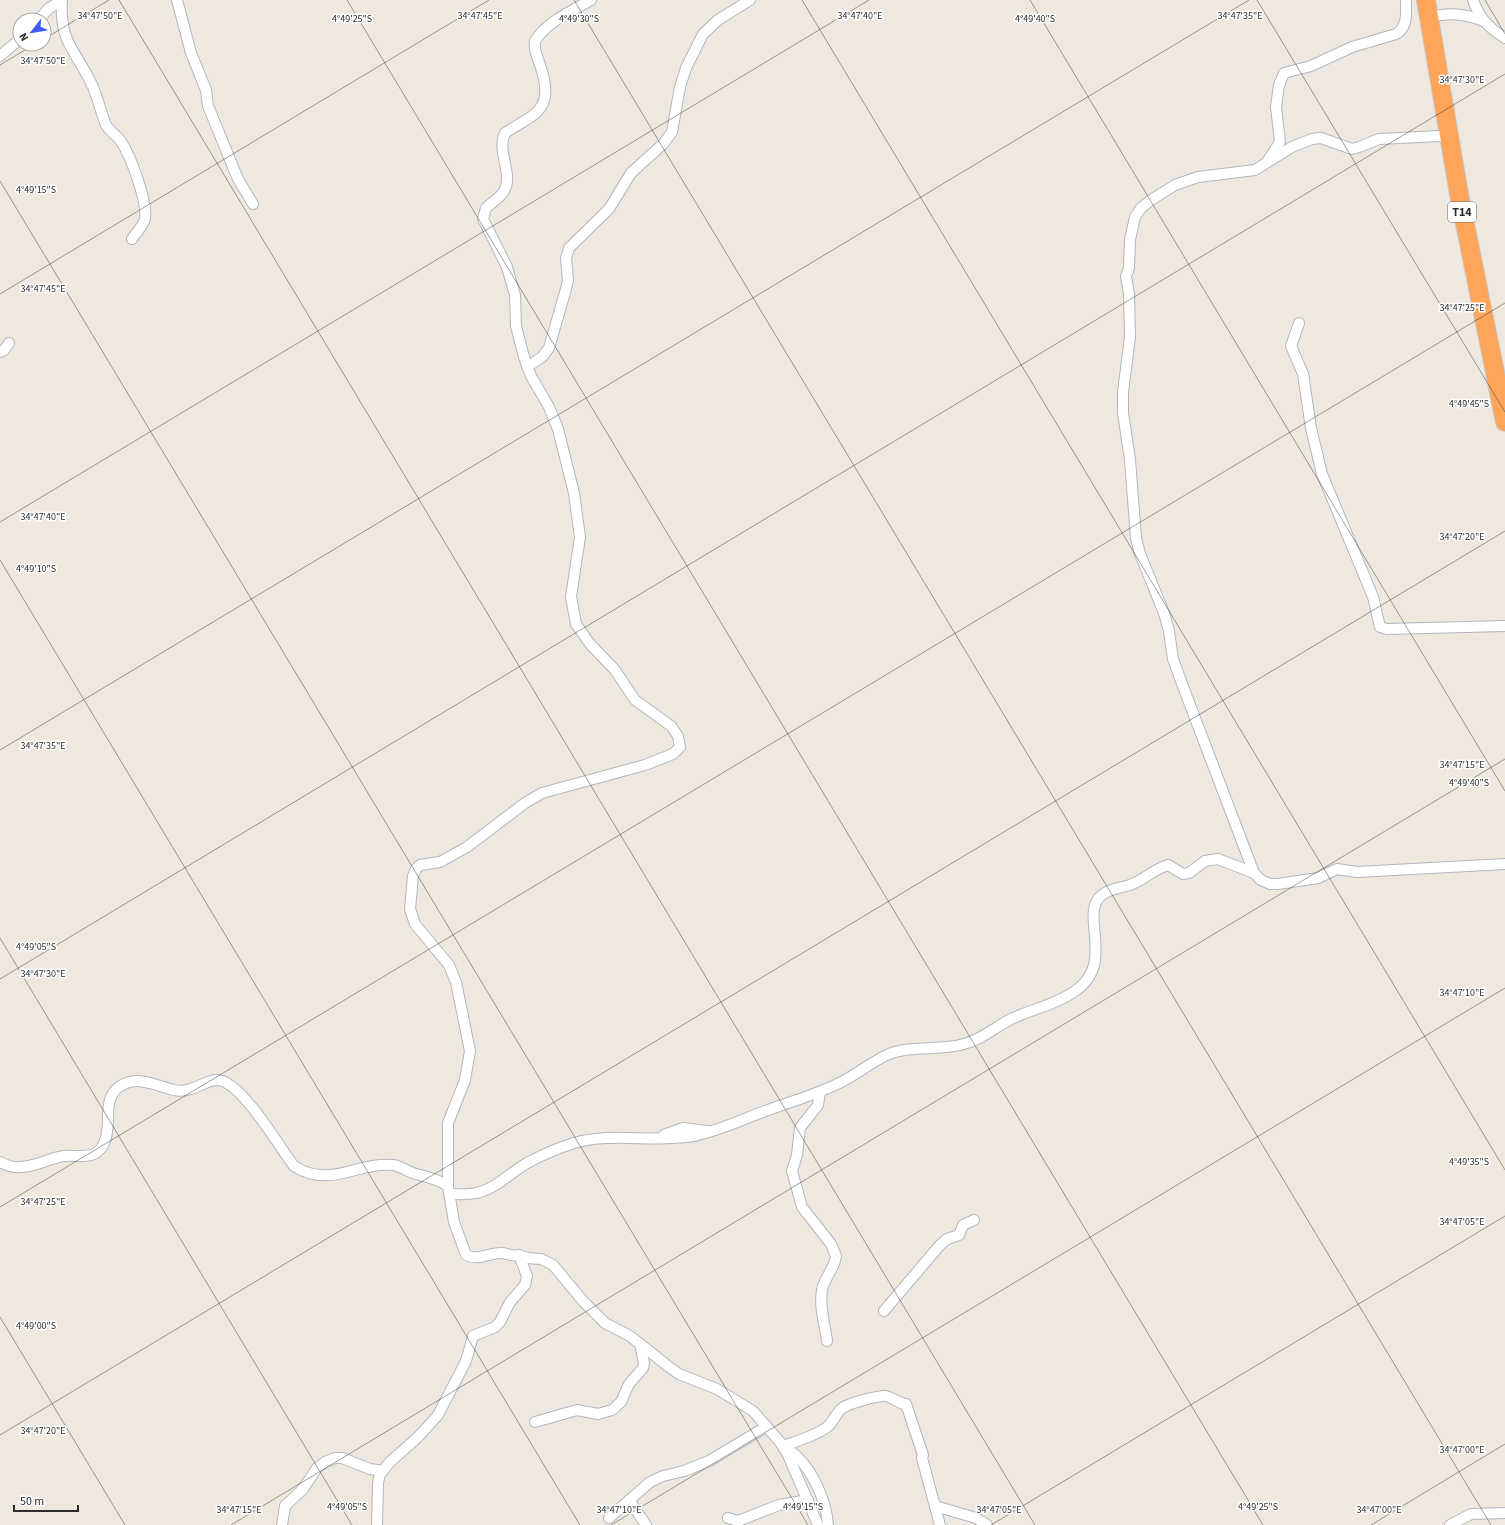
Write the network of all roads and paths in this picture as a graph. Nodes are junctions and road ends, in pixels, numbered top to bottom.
1 (62, 0) edge
2 (177, 0) edge
3 (591, 0) edge
4 (750, 0) edge
5 (1406, 0) edge
6 (1473, 0) edge
7 (1428, 8) edge
8 (46, 12) edge
9 (1484, 21) junction
10 (1505, 38) edge
11 (12, 46) edge
12 (0, 56) edge
13 (1450, 138) junction
14 (1266, 163) junction
15 (253, 204) dead end
16 (132, 239) dead end
17 (1299, 323) dead end
18 (9, 343) dead end
19 (0, 352) edge
20 (527, 367) junction
21 (1505, 422) edge
22 (1505, 626) edge
23 (1505, 864) edge
24 (1254, 872) junction
25 (820, 1092) junction
26 (0, 1162) edge
27 (449, 1190) junction
28 (974, 1220) dead end
29 (519, 1255) junction
30 (884, 1311) dead end
31 (826, 1341) dead end
32 (640, 1344) junction
33 (644, 1365) junction
34 (669, 1367) junction
35 (535, 1422) dead end
36 (766, 1427) junction
37 (782, 1446) junction
38 (383, 1471) junction
39 (629, 1500) junction
40 (808, 1500) junction
41 (935, 1506) junction
42 (1505, 1513) edge
43 (610, 1518) dead end
44 (728, 1518) dead end
45 (282, 1525) edge
46 (377, 1525) edge
47 (646, 1525) edge
48 (818, 1525) edge
49 (828, 1525) edge
50 (940, 1525) edge
51 (987, 1525) edge
52 (1450, 1525) edge

1 - 8 street
1 - 16 street
2 - 15 street
3 - 20 street
4 - 20 street
5 - 14 street
6 - 9 street
7 - 9 street
7 - 13 highway, T14
9 - 10 street
11 - 12 street
13 - 14 street
13 - 21 highway, T14
14 - 24 street
17 - 22 street
18 - 19 street
20 - 27 street
23 - 24 street
24 - 25 street
25 - 27 street
25 - 31 street
26 - 27 street
27 - 29 street
28 - 30 street
29 - 32 street
29 - 38 street
32 - 33 street
32 - 34 street
33 - 34 street
33 - 35 street
34 - 36 street
36 - 37 street
36 - 39 street
37 - 40 street
37 - 41 street
37 - 49 street
38 - 45 street
38 - 46 street
39 - 43 street
39 - 47 street
40 - 44 street
40 - 48 street
41 - 50 street
41 - 51 street
42 - 52 street

